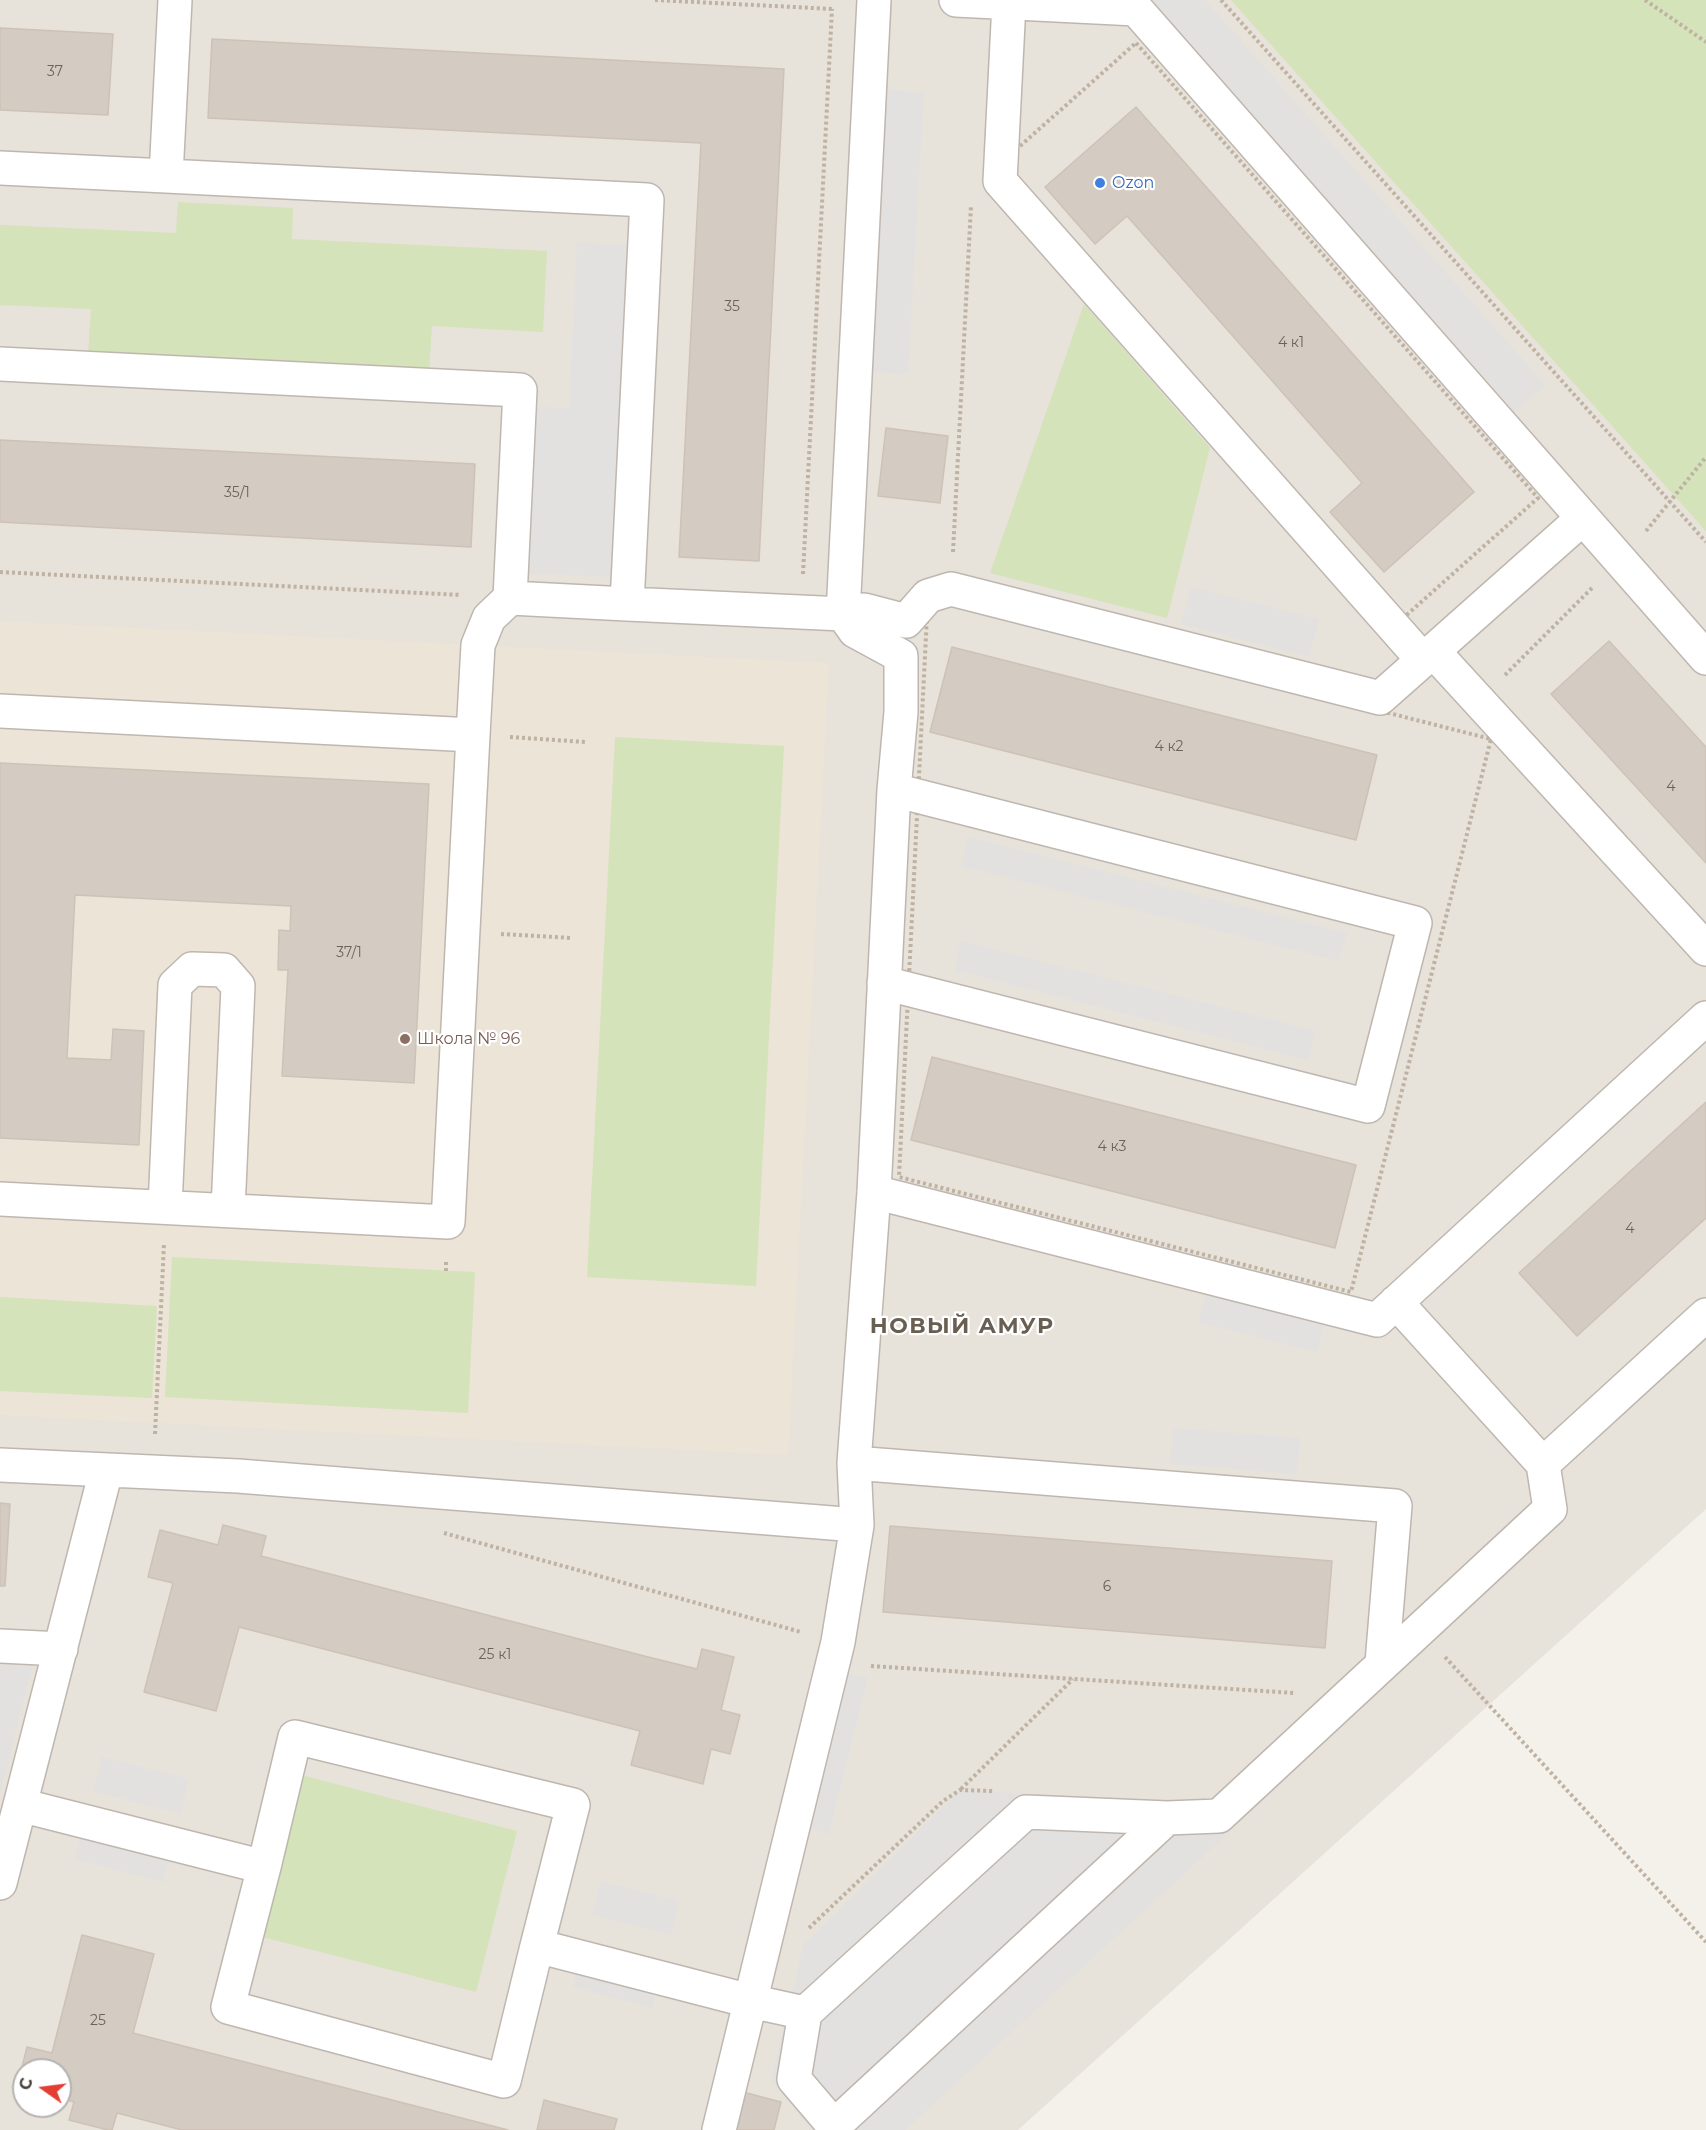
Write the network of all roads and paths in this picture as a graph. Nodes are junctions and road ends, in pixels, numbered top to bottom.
1 (175, 0) edge
2 (655, 0) edge
3 (956, 0) edge
4 (1221, 0) edge
5 (1645, 0) edge
6 (1009, 3) junction
7 (873, 5) edge
8 (832, 9) junction
9 (1706, 42) edge
10 (1001, 163) junction
11 (0, 168) edge
12 (166, 176) junction
13 (971, 204) dead end
14 (0, 364) edge
15 (1583, 518) junction
16 (1706, 542) edge
17 (0, 572) edge
18 (803, 585) dead end
19 (951, 589) junction
20 (510, 598) junction
21 (627, 604) junction
22 (843, 614) junction
23 (906, 621) junction
24 (1428, 655) junction
25 (901, 656) junction
26 (1706, 658) edge
27 (0, 711) edge
28 (473, 735) junction
29 (585, 742) dead end
30 (894, 790) junction
31 (463, 931) junction
32 (572, 938) dead end
33 (1706, 949) edge
34 (884, 983) junction
35 (1706, 1018) edge
36 (873, 1191) junction
37 (0, 1199) edge
38 (165, 1207) junction
39 (228, 1210) junction
40 (1396, 1302) junction
41 (1706, 1315) edge
42 (855, 1463) junction
43 (1544, 1464) junction
44 (0, 1466) edge
45 (106, 1471) junction
46 (154, 1473) junction
47 (857, 1525) junction
48 (434, 1530) dead end
49 (1419, 1629) junction
50 (838, 1642) junction
51 (0, 1646) edge
52 (61, 1648) junction
53 (1382, 1664) junction
54 (867, 1665) dead end
55 (1074, 1679) junction
56 (1304, 1694) dead end
57 (960, 1790) dead end
58 (20, 1805) junction
59 (1167, 1818) junction
60 (264, 1867) junction
61 (0, 1883) edge
62 (1706, 1942) edge
63 (537, 1946) junction
64 (750, 2001) junction
65 (805, 2013) junction
66 (719, 2130) edge

1 - 12 lane
2 - 8 path
3 - 6 lane
4 - 16 path
5 - 9 path
6 - 10 lane
6 - 15 lane
7 - 8 path
7 - 22 lane
8 - 18 path
10 - 10 path
10 - 24 lane
11 - 12 lane
12 - 21 lane
13 - 19 path
14 - 20 lane
15 - 24 lane
15 - 26 lane
17 - 20 path
19 - 23 lane
19 - 24 lane
20 - 21 lane
20 - 28 lane
21 - 22 lane
22 - 23 lane
22 - 25 lane
23 - 25 lane
24 - 33 lane
25 - 30 lane
27 - 28 lane
28 - 29 path
28 - 31 lane
30 - 34 lane
30 - 34 lane
31 - 32 path
31 - 39 lane
34 - 36 lane
35 - 40 lane
36 - 40 lane
36 - 42 lane
37 - 38 lane
38 - 39 lane
38 - 39 lane
38 - 46 path
40 - 43 lane
41 - 43 lane
42 - 47 lane
42 - 53 lane
43 - 49 lane
44 - 45 lane
45 - 46 lane
45 - 52 lane
46 - 47 lane
47 - 50 lane
48 - 50 path
49 - 53 lane
49 - 62 path
50 - 64 lane
51 - 52 lane
52 - 58 lane
53 - 59 lane
54 - 55 path
55 - 56 path
55 - 57 path
58 - 60 lane
58 - 61 lane
59 - 65 lane
59 - 65 lane
60 - 63 lane
60 - 63 lane
63 - 64 lane
64 - 65 lane
64 - 66 lane

